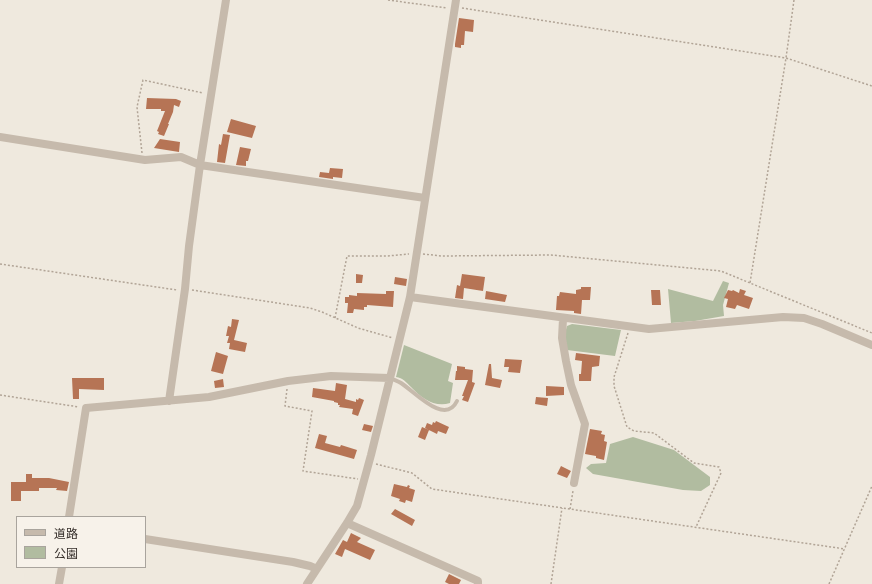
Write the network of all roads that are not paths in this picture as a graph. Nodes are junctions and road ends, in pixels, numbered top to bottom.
1 (226, 0) edge
2 (456, 3) edge
3 (0, 137) edge
4 (200, 166) junction
5 (425, 198) junction
6 (410, 297) junction
7 (563, 319) junction
8 (872, 345) edge
9 (389, 378) junction
10 (170, 401) junction
11 (457, 401) dead end
12 (574, 483) road end
13 (69, 516) edge
14 (347, 523) junction
15 (146, 539) edge
16 (62, 568) edge
17 (317, 569) junction
18 (59, 584) edge
19 (307, 584) edge
20 (478, 584) edge

1 - 4 street
2 - 5 street
3 - 4 street
4 - 5 street
4 - 10 street
5 - 6 street
6 - 7 street
6 - 9 street
7 - 8 street
7 - 12 street
9 - 10 street
9 - 11 lane
9 - 14 street
10 - 13 street
14 - 17 street
14 - 20 street
15 - 17 street
16 - 18 street
17 - 19 street

